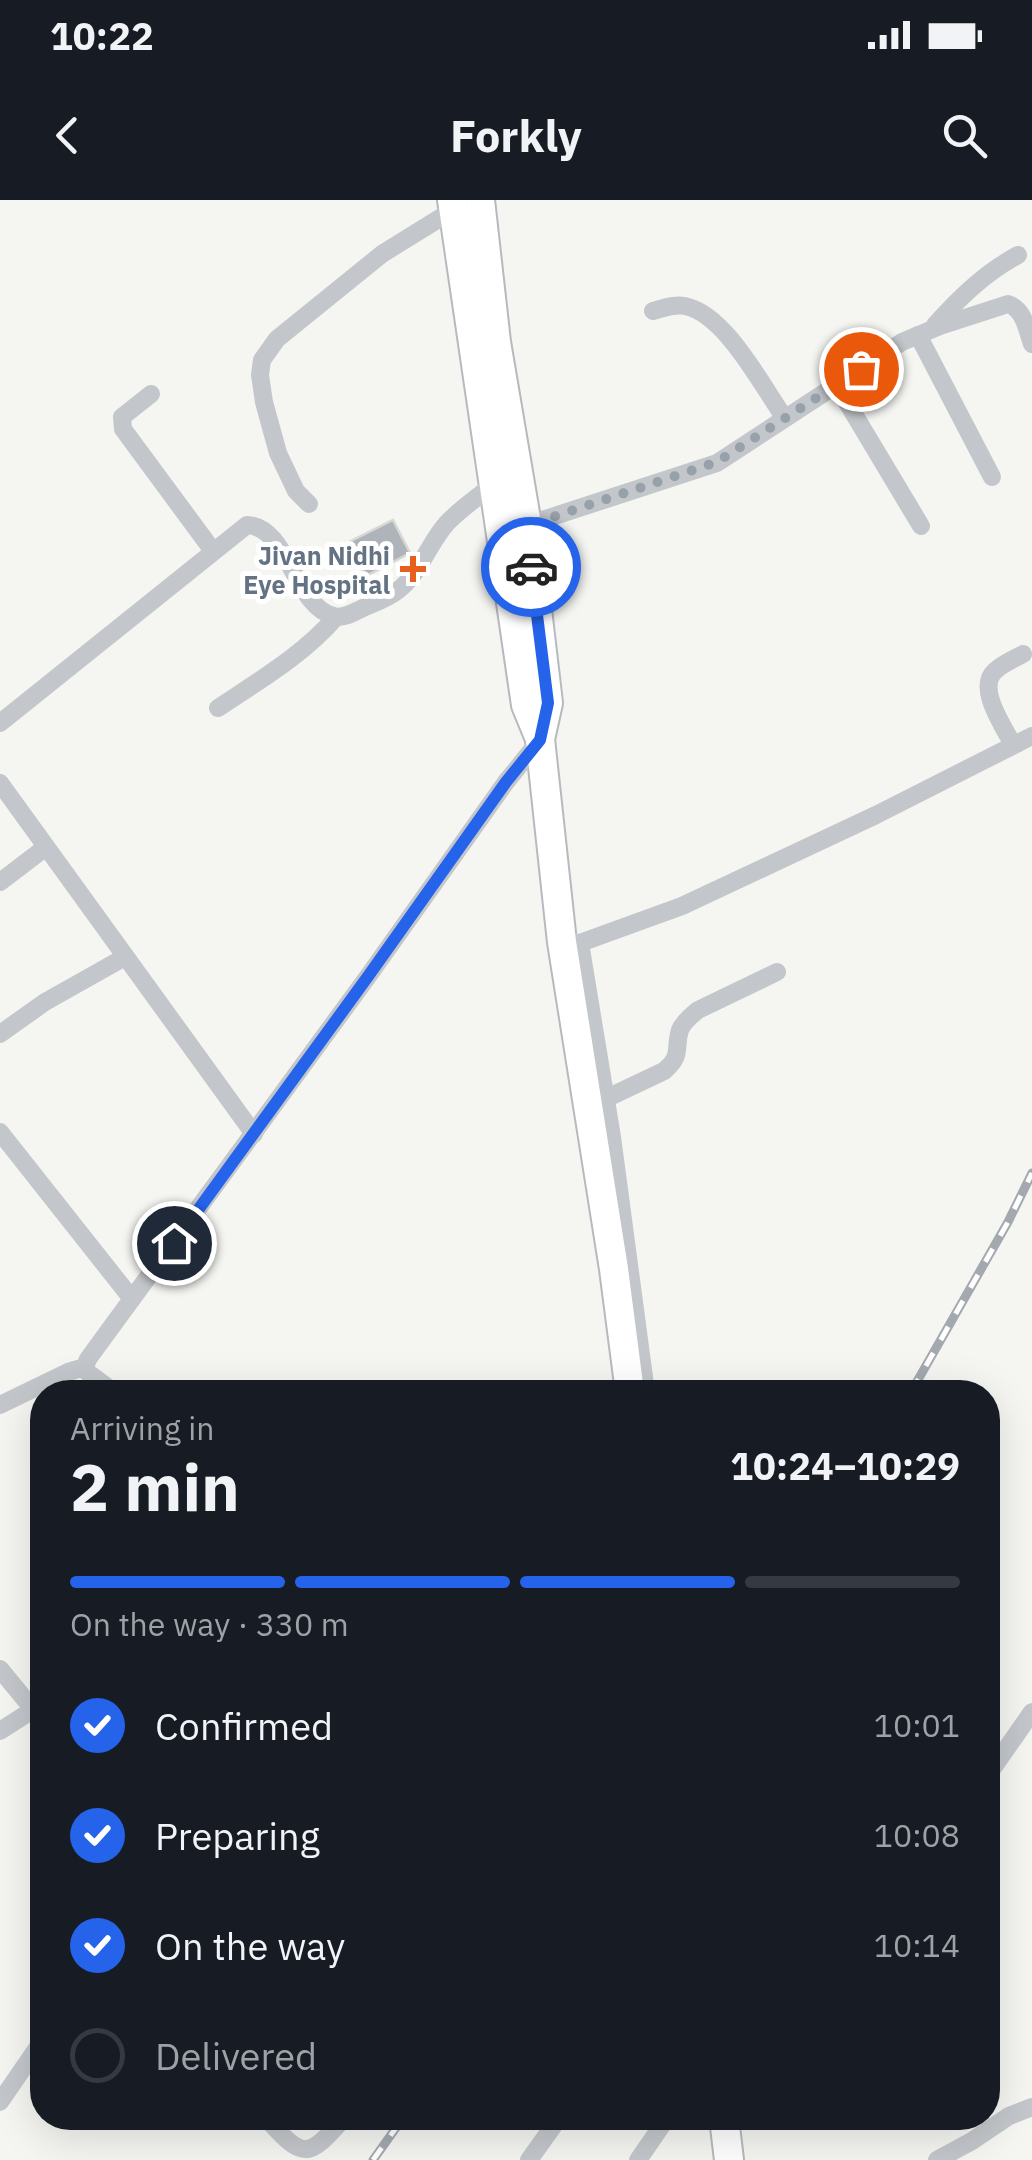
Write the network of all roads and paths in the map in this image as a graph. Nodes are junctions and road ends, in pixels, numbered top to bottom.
1 (480, 200) edge
2 (452, 205) edge
3 (1018, 255) dead end
4 (654, 311) dead end
5 (925, 332) junction
6 (1032, 344) edge
7 (836, 384) junction
8 (151, 394) dead end
9 (784, 417) junction
10 (992, 477) dead end
11 (494, 483) junction
12 (309, 504) dead end
13 (526, 526) junction
14 (921, 526) dead end
15 (213, 551) junction
16 (336, 617) junction
17 (1023, 654) dead end
18 (218, 708) dead end
19 (0, 723) edge
20 (1032, 736) edge
21 (540, 740) junction
22 (1013, 746) junction
23 (0, 783) edge
24 (46, 848) junction
25 (0, 882) edge
26 (570, 951) junction
27 (126, 956) junction
28 (777, 972) dead end
29 (0, 1034) edge
30 (605, 1099) junction
31 (0, 1132) edge
32 (254, 1134) junction
33 (132, 1300) junction
34 (85, 1367) junction
35 (52, 1380) edge
36 (98, 1380) edge
37 (628, 1380) edge
38 (644, 1380) edge
39 (30, 1391) edge
40 (0, 1406) edge
41 (0, 1669) edge
42 (30, 1701) edge
43 (1032, 1712) edge
44 (30, 1716) edge
45 (0, 1731) edge
46 (1000, 1758) edge
47 (30, 2058) edge
48 (1031, 2101) edge
49 (0, 2102) edge
50 (1000, 2120) edge
51 (277, 2130) edge
52 (333, 2130) edge
53 (550, 2130) edge
54 (658, 2130) edge
55 (712, 2130) edge
56 (726, 2130) edge
57 (985, 2130) edge
58 (529, 2160) edge
59 (638, 2160) edge
60 (716, 2160) edge
61 (730, 2160) edge
62 (937, 2160) edge

1 - 13 main road
2 - 11 main road
2 - 12 street
3 - 5 street
4 - 9 street
5 - 6 street
5 - 7 street
5 - 10 street
7 - 9 street
7 - 14 street
8 - 15 street
9 - 13 street
11 - 16 street
11 - 21 main road
13 - 21 main road
15 - 16 street
15 - 19 street
16 - 18 street
17 - 22 street
20 - 22 street
21 - 26 main road
21 - 32 street
22 - 26 street
23 - 24 street
24 - 25 street
24 - 27 street
26 - 30 street
26 - 37 main road
27 - 29 street
27 - 32 street
28 - 30 street
30 - 38 street
31 - 33 street
32 - 33 street
33 - 34 street
34 - 35 street
34 - 36 street
39 - 40 street
41 - 42 street
43 - 46 street
44 - 45 street
47 - 49 street
48 - 50 street
51 - 52 street
53 - 58 street
54 - 59 street
55 - 60 street
56 - 61 main road
57 - 62 street

